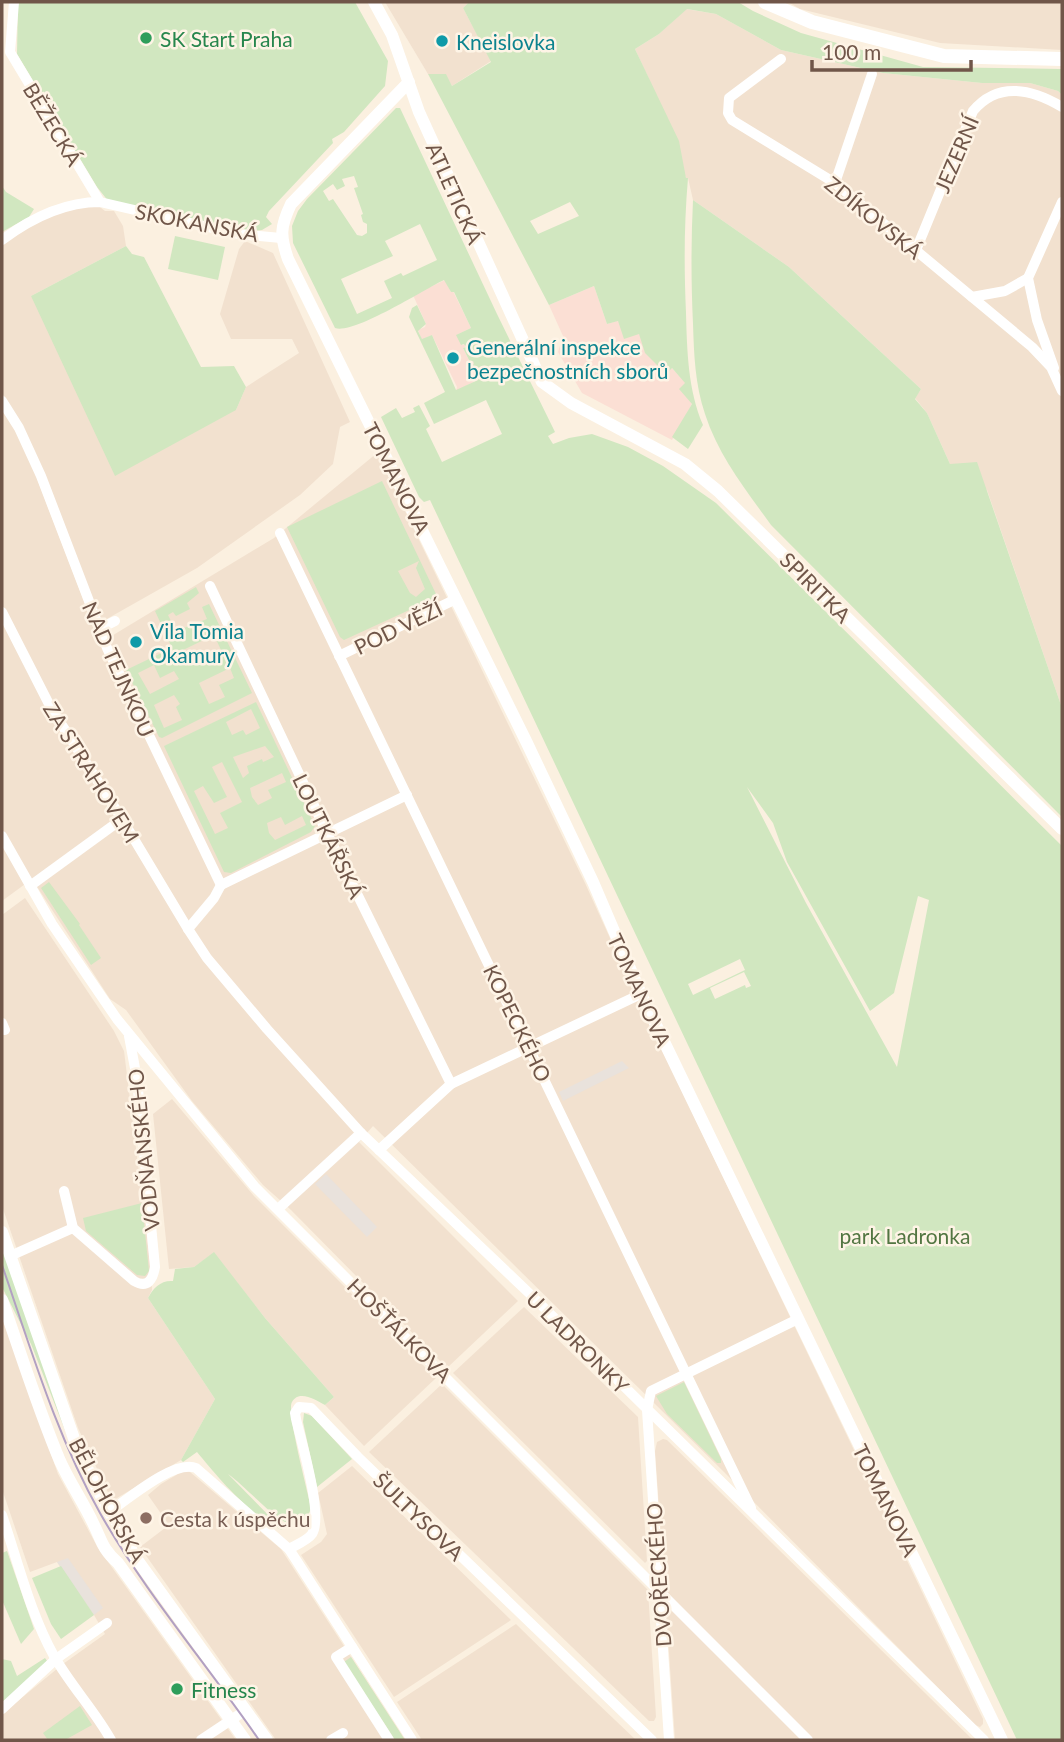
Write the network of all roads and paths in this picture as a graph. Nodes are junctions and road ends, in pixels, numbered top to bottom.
1 (14, 2) edge
2 (374, 2) edge
3 (765, 2) edge
4 (781, 59) dead end
5 (1062, 59) edge
6 (872, 74) dead end
7 (409, 82) junction
8 (1062, 107) edge
9 (835, 183) junction
10 (100, 202) junction
11 (1062, 202) edge
12 (281, 238) junction
13 (2, 240) edge
14 (916, 250) junction
15 (1028, 278) junction
16 (972, 297) junction
17 (542, 383) joint
18 (1062, 391) edge
19 (2, 401) edge
20 (280, 533) dead end
21 (210, 586) dead end
22 (456, 599) junction
23 (2, 612) edge
24 (115, 621) dead end
25 (99, 629) junction
26 (339, 656) junction
27 (407, 795) junction
28 (122, 819) junction
29 (1062, 829) edge
30 (327, 833) junction
31 (2, 836) edge
32 (221, 885) junction
33 (30, 886) junction
34 (188, 929) junction
35 (641, 994) junction
36 (129, 1034) junction
37 (530, 1047) junction
38 (452, 1084) junction
39 (361, 1133) junction
40 (379, 1150) junction
41 (64, 1191) dead end
42 (278, 1209) junction
43 (73, 1228) junction
44 (2, 1232) edge
45 (10, 1256) junction
46 (2, 1300) edge
47 (798, 1319) junction
48 (687, 1373) junction
49 (647, 1410) junction
50 (109, 1512) junction
51 (2, 1515) edge
52 (754, 1515) junction
53 (289, 1549) junction
54 (659, 1588) junction
55 (107, 1623) dead end
56 (352, 1647) junction
57 (56, 1659) junction
58 (3, 1708) edge
59 (246, 1710) junction
60 (231, 1721) junction
61 (343, 1733) dead end
62 (111, 1740) edge
63 (201, 1740) edge
64 (245, 1740) edge
65 (267, 1740) edge
66 (331, 1740) edge
67 (389, 1740) edge
68 (412, 1740) edge
69 (652, 1740) edge
70 (669, 1740) edge
71 (808, 1740) edge
72 (984, 1740) edge
73 (1002, 1740) edge

1 - 10 street, BĚŽECKÁ
2 - 7 street, ATLETICKÁ
3 - 5 main road
4 - 9 street, ZDÍKOVSKÁ
6 - 9 street
7 - 12 street, SKOKANSKÁ
7 - 17 street, ATLETICKÁ
8 - 14 street, JEZERNÍ
9 - 14 street, ZDÍKOVSKÁ
10 - 12 street, SKOKANSKÁ
10 - 13 street, SKOKANSKÁ
11 - 15 street
12 - 22 street, TOMANOVA
14 - 16 street, ZDÍKOVSKÁ
15 - 16 street
15 - 18 street
16 - 18 street, ZDÍKOVSKÁ
17 - 29 street, SPIRITKA
19 - 25 street, NAD TEJNKOU
20 - 26 street, KOPECKÉHO
21 - 30 street, LOUTKÁŘSKÁ
22 - 26 street, POD VĚŽÍ
22 - 35 street, TOMANOVA
23 - 28 street, ZA STRAHOVEM
24 - 25 street
25 - 32 street, NAD TEJNKOU
26 - 27 street, KOPECKÉHO
27 - 30 street
27 - 37 street, KOPECKÉHO
28 - 33 street
28 - 34 street, ZA STRAHOVEM
30 - 32 street
30 - 38 street, LOUTKÁŘSKÁ
31 - 33 street, HOŠŤÁLKOVA
32 - 34 street
33 - 36 street, HOŠŤÁLKOVA
34 - 39 street, U LADRONKY
35 - 37 street
35 - 47 street, TOMANOVA
36 - 42 street, HOŠŤÁLKOVA
36 - 43 street, VODŇANSKÉHO
37 - 38 street
37 - 48 street, KOPECKÉHO
38 - 40 street
39 - 40 street, U LADRONKY
39 - 42 street
40 - 49 street, U LADRONKY
41 - 43 street
42 - 54 street, HOŠŤÁLKOVA
43 - 45 street
44 - 45 street, BĚLOHORSKÁ
45 - 50 street, BĚLOHORSKÁ
46 - 60 street, BĚLOHORSKÁ
47 - 48 street
47 - 73 street, TOMANOVA
48 - 49 street
48 - 52 street, KOPECKÉHO
49 - 52 street, U LADRONKY
49 - 54 street, DVOŘECKÉHO
50 - 53 street
50 - 59 street, BĚLOHORSKÁ
51 - 57 street
52 - 72 street, U LADRONKY
53 - 56 street
53 - 69 street, ŠULTYSOVA
54 - 70 street, DVOŘECKÉHO
54 - 71 street, HOŠŤÁLKOVA
55 - 57 street
56 - 67 street
56 - 68 street
57 - 58 street
57 - 62 street
59 - 60 street
59 - 65 street, BĚLOHORSKÁ
60 - 63 street
60 - 64 street, BĚLOHORSKÁ
61 - 66 street

